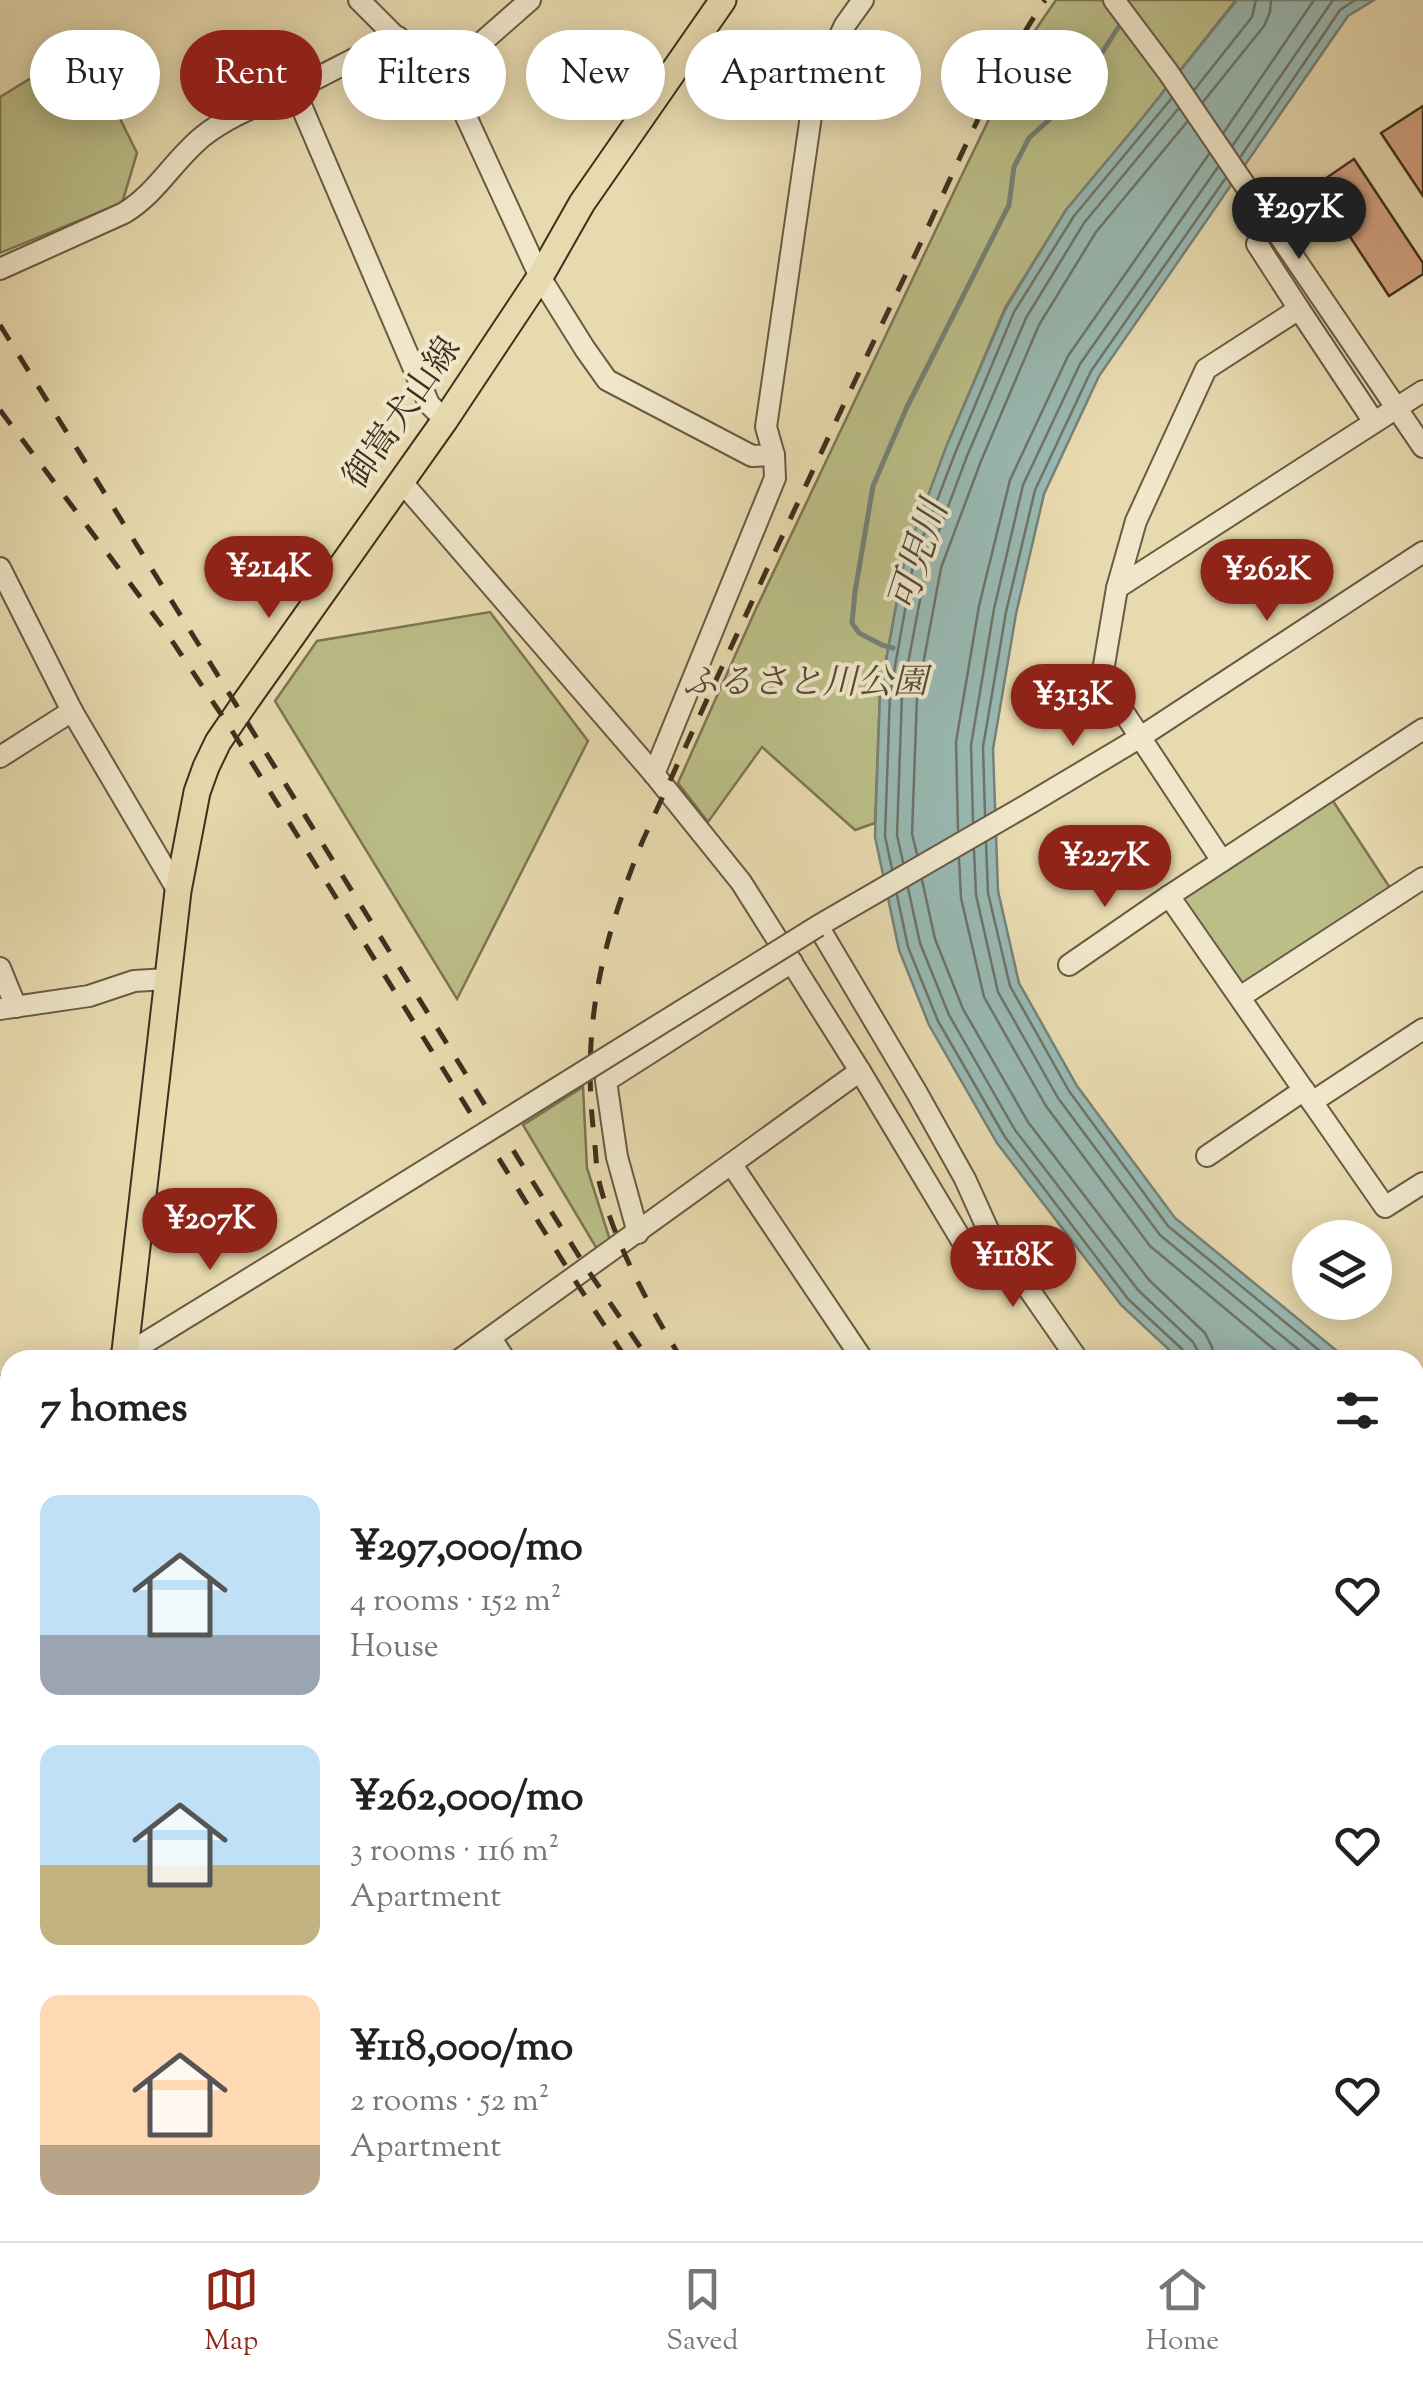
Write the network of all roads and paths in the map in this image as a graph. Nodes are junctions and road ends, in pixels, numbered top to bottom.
1 (359, 0) edge
2 (530, 0) edge
3 (723, 0) edge
4 (863, 0) edge
5 (1114, 0) edge
6 (391, 30) edge
7 (496, 30) edge
8 (228, 120) edge
9 (307, 120) edge
10 (468, 120) edge
11 (1257, 244) dead end
12 (0, 270) edge
13 (540, 276) junction
14 (1299, 308) junction
15 (1423, 391) edge
16 (1397, 409) junction
17 (445, 420) junction
18 (1374, 422) junction
19 (1423, 447) edge
20 (774, 455) junction
21 (401, 481) junction
22 (1423, 552) edge
23 (0, 568) edge
24 (1118, 588) junction
25 (72, 711) junction
26 (1423, 729) edge
27 (1139, 738) junction
28 (0, 757) edge
29 (654, 774) junction
30 (1222, 860) junction
31 (1423, 878) edge
32 (178, 892) junction
33 (1169, 896) junction
34 (818, 926) junction
35 (792, 962) junction
36 (1069, 965) dead end
37 (0, 968) edge
38 (167, 980) junction
39 (1240, 997) junction
40 (8, 1008) edge
41 (1423, 1029) edge
42 (860, 1072) junction
43 (1308, 1096) junction
44 (1207, 1156) dead end
45 (732, 1165) junction
46 (1423, 1184) edge
47 (989, 1232) junction
48 (638, 1233) junction
49 (491, 1338) junction
50 (123, 1350) edge
51 (135, 1350) edge
52 (474, 1350) edge
53 (498, 1350) edge
54 (856, 1350) edge
55 (1071, 1350) edge

1 - 6 street
2 - 7 street
3 - 13 main road, 御嵩犬山線
4 - 20 street
5 - 16 street
8 - 12 street
9 - 17 street
10 - 13 street
11 - 14 street
13 - 17 main road, 御嵩犬山線
13 - 20 street
14 - 18 street
14 - 24 street
15 - 16 street
16 - 18 street
16 - 19 street
17 - 21 main road, 御嵩犬山線
18 - 24 street
20 - 29 street
21 - 29 street
21 - 32 main road, 御嵩犬山線
22 - 27 street
23 - 25 street
24 - 27 street
25 - 28 street
25 - 32 street
26 - 30 street
27 - 30 street
27 - 34 street
29 - 35 street
30 - 33 street
31 - 39 street
32 - 38 main road, 御嵩犬山線
33 - 36 street
33 - 39 street
34 - 47 street
34 - 51 street, bridge
35 - 42 street
35 - 48 street
37 - 40 street
38 - 40 street
38 - 50 main road, 御嵩犬山線
39 - 43 street
41 - 43 street
42 - 45 street
42 - 47 street
43 - 44 street
43 - 46 street
45 - 48 street
45 - 54 street
47 - 55 street
48 - 49 street
49 - 52 street
49 - 53 street

